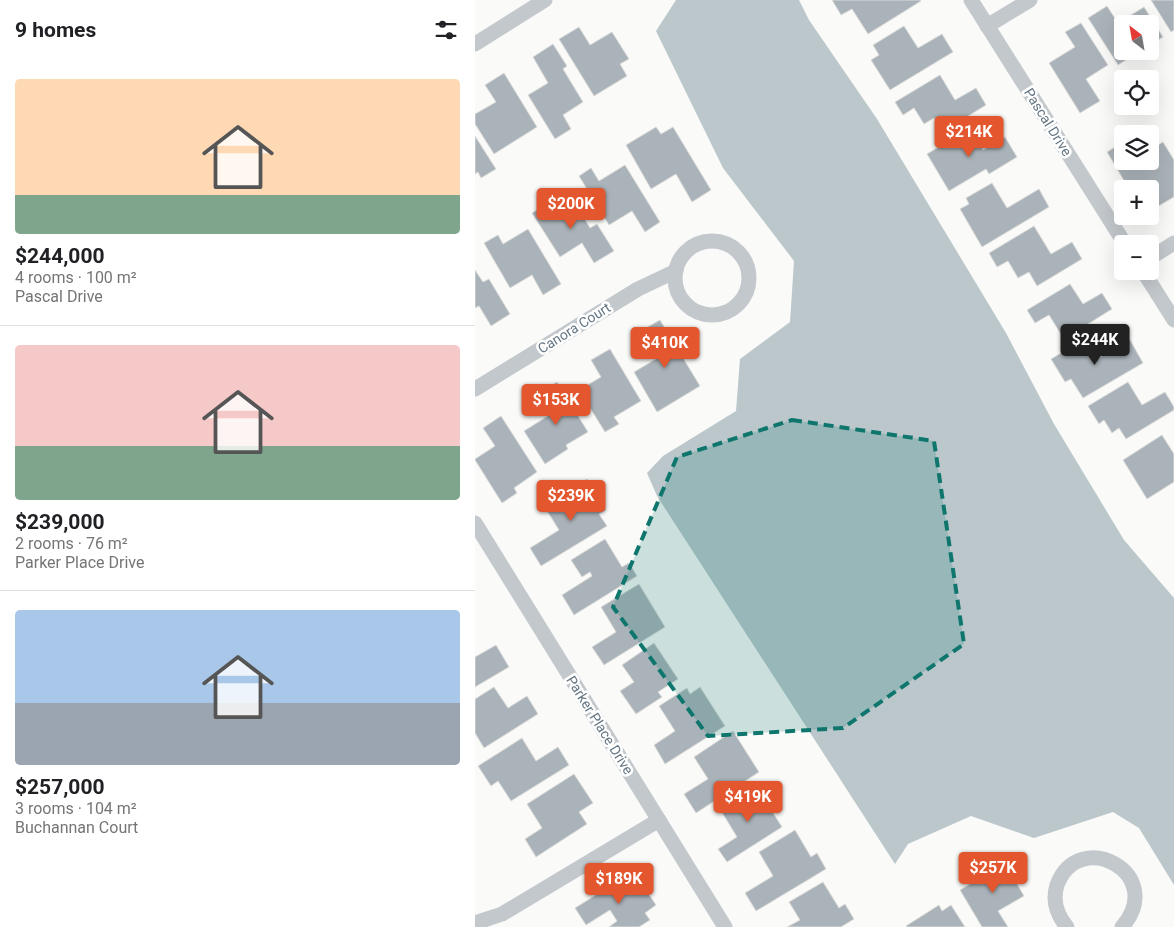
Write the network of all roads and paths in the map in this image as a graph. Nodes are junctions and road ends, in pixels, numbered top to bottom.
1 (545, 0) edge
2 (971, 0) edge
3 (1030, 0) edge
4 (987, 26) junction
5 (475, 44) edge
6 (1119, 235) edge
7 (1174, 243) edge
8 (1159, 252) edge
9 (676, 271) junction
10 (1149, 280) edge
11 (1174, 320) edge
12 (475, 389) edge
13 (475, 523) edge
14 (659, 820) junction
15 (475, 923) edge
16 (725, 927) edge
17 (1067, 927) edge
18 (1123, 927) edge

1 - 5 street
2 - 4 street, Pascal Drive
3 - 4 street
4 - 6 street, Pascal Drive
7 - 8 street
9 - 9 street
9 - 12 street, Canora Court
10 - 11 street
13 - 14 street, Parker Place Drive
14 - 15 street
14 - 16 street, Parker Place Drive
17 - 18 street

